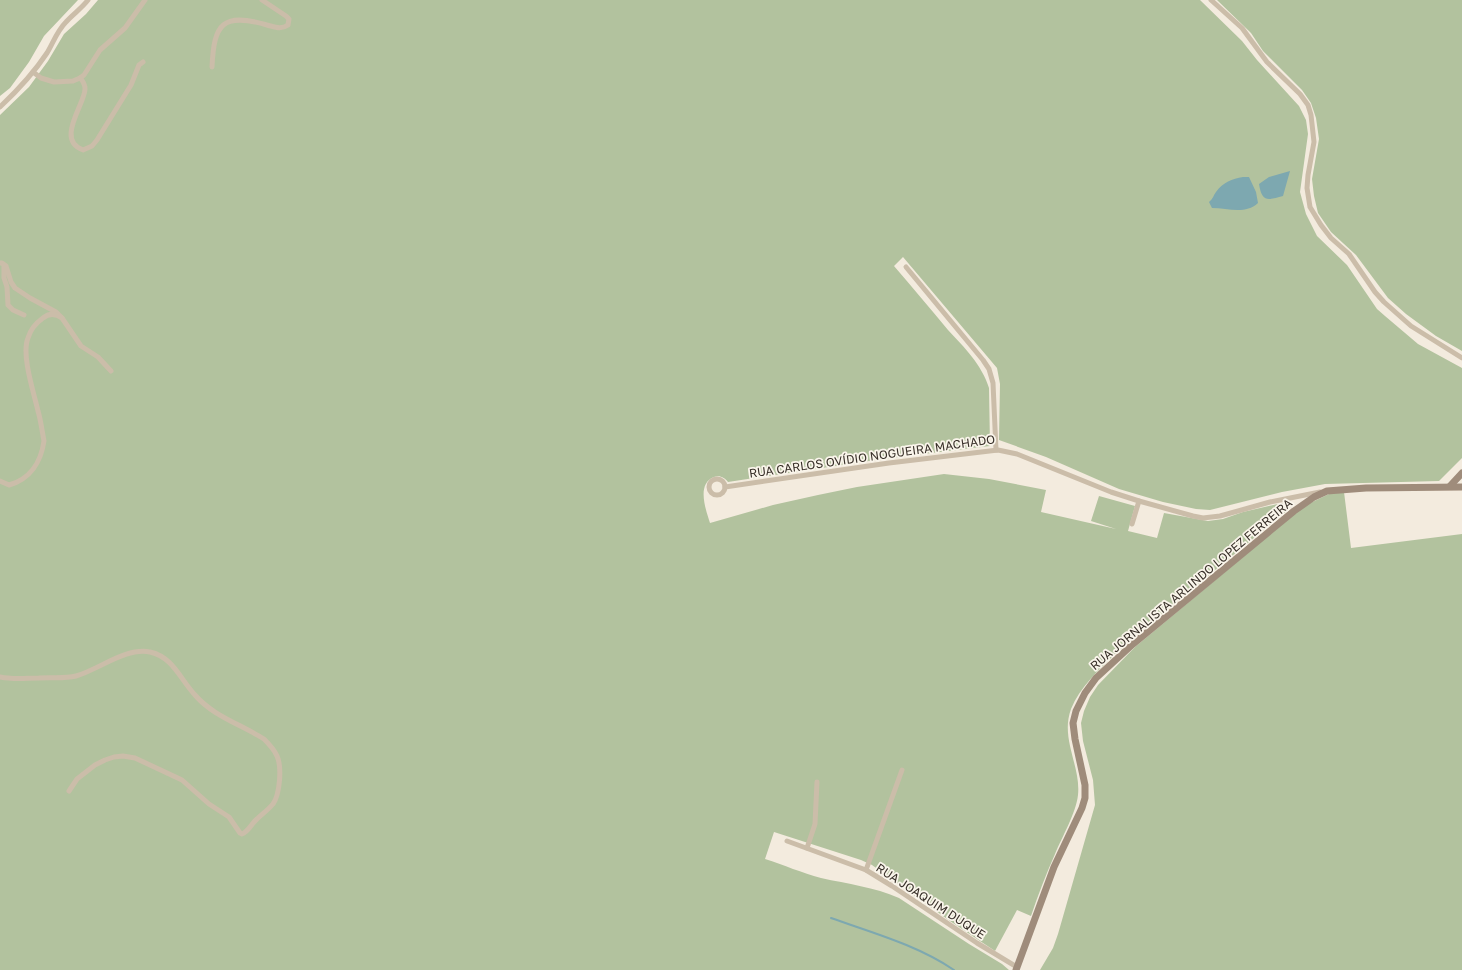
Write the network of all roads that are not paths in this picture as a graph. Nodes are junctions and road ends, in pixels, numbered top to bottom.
1 (88, 0) edge
2 (145, 0) edge
3 (262, 0) edge
4 (1211, 0) edge
5 (143, 62) dead end
6 (212, 67) dead end
7 (33, 72) junction
8 (80, 78) junction
9 (0, 108) edge
10 (2, 264) edge
11 (906, 267) dead end
12 (24, 315) dead end
13 (62, 318) junction
14 (1462, 358) edge
15 (111, 371) dead end
16 (996, 450) junction
17 (1462, 473) edge
18 (0, 481) edge
19 (1450, 486) junction
20 (1462, 487) edge
21 (725, 488) dead end
22 (1327, 491) junction
23 (1139, 501) junction
24 (1132, 524) dead end
25 (0, 677) edge
26 (902, 770) dead end
27 (817, 782) dead end
28 (69, 791) dead end
29 (787, 841) dead end
30 (807, 848) junction
31 (866, 870) junction
32 (1017, 968) edge

1 - 7 street
2 - 8 street
3 - 6 street
4 - 14 street
5 - 8 street
7 - 8 street
7 - 9 street
10 - 12 street
10 - 13 street
11 - 16 street
13 - 15 street
13 - 18 street
16 - 21 street, RUA CARLOS OVÍDIO NOGUEIRA MACHADO
16 - 23 street, RUA CARLOS OVÍDIO NOGUEIRA MACHADO
17 - 19 street
19 - 20 street, RUA CARLOS OVÍDIO NOGUEIRA MACHADO
19 - 22 street, RUA CARLOS OVÍDIO NOGUEIRA MACHADO
22 - 23 street, RUA CARLOS OVÍDIO NOGUEIRA MACHADO
22 - 32 street, RUA JORNALISTA ARLINDO LOPEZ FERREIRA
23 - 24 street
25 - 28 street
26 - 31 street
27 - 30 street
29 - 30 street, RUA JOAQUIM DUQUE
30 - 31 street, RUA JOAQUIM DUQUE
31 - 32 street, RUA JOAQUIM DUQUE

